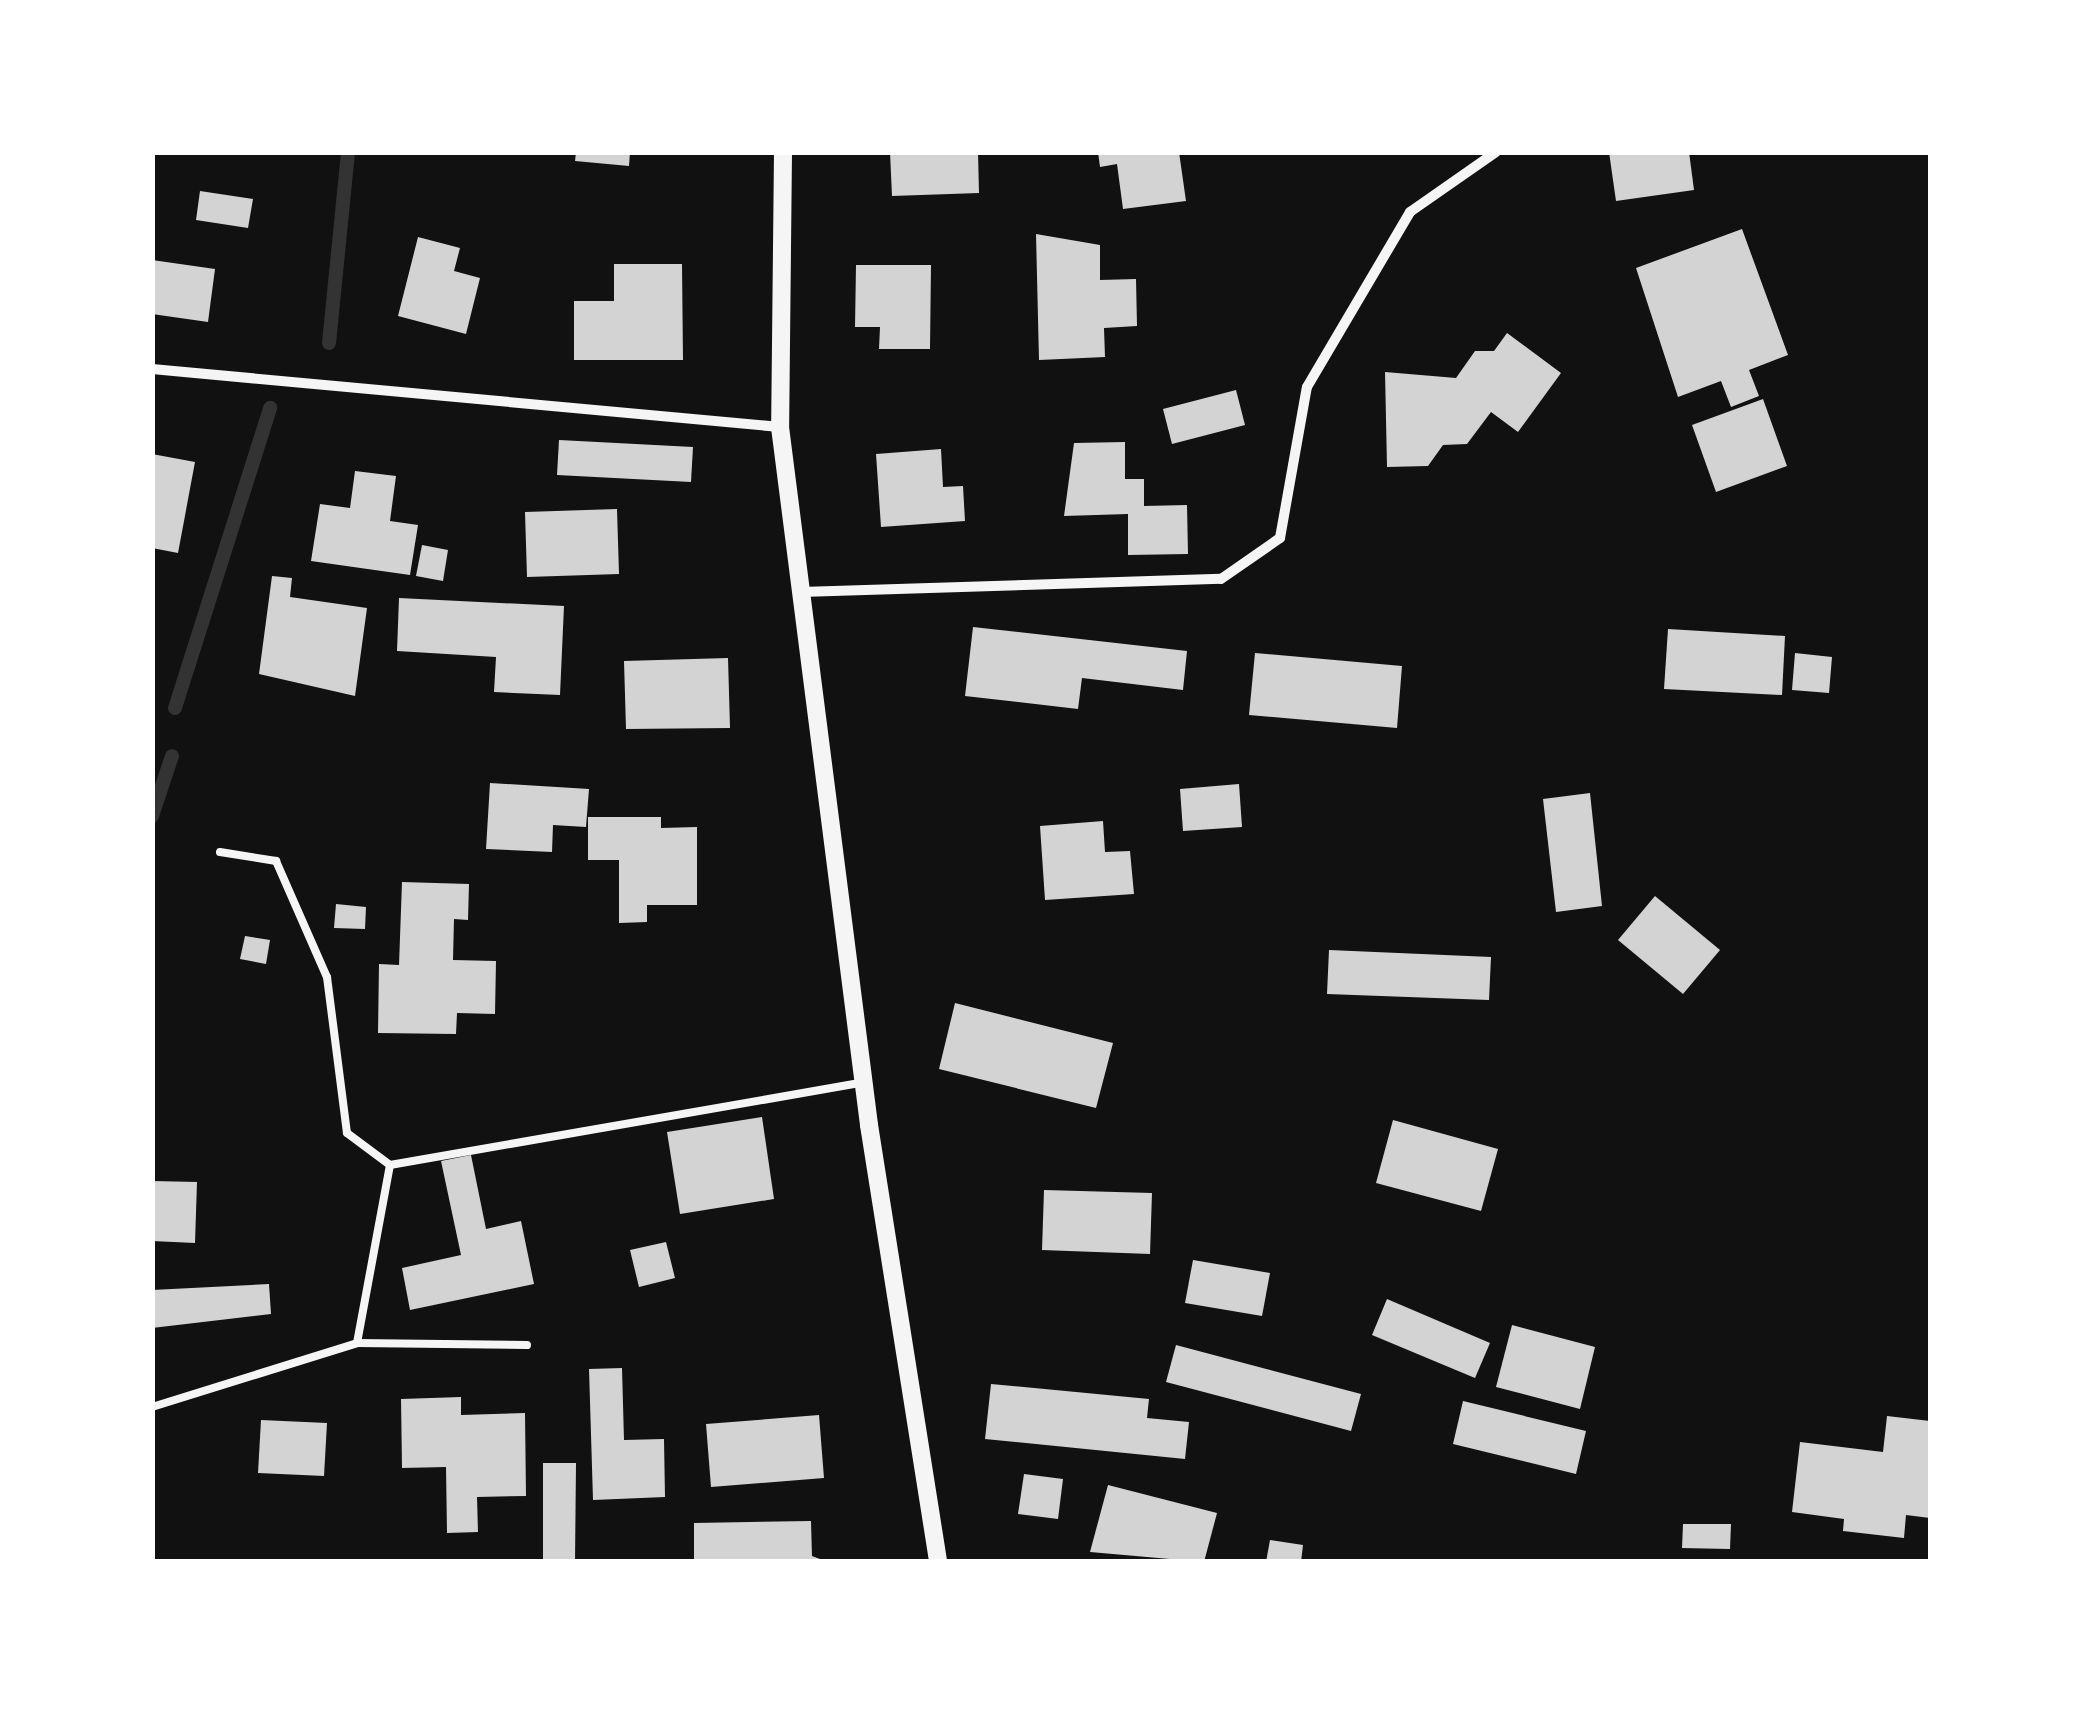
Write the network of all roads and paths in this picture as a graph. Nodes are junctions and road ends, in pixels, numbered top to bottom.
1 (782, 152) edge
2 (1496, 152) edge
3 (152, 369) edge
4 (780, 426) junction
5 (801, 592) junction
6 (220, 852) dead end
7 (864, 1082) junction
8 (390, 1165) junction
9 (357, 1343) junction
10 (527, 1346) dead end
11 (152, 1407) edge
12 (938, 1562) edge

1 - 4 street
2 - 5 street
3 - 4 street
4 - 5 street
5 - 7 street
6 - 8 lane
7 - 8 lane
7 - 12 street
8 - 9 lane
9 - 10 lane
9 - 11 lane

